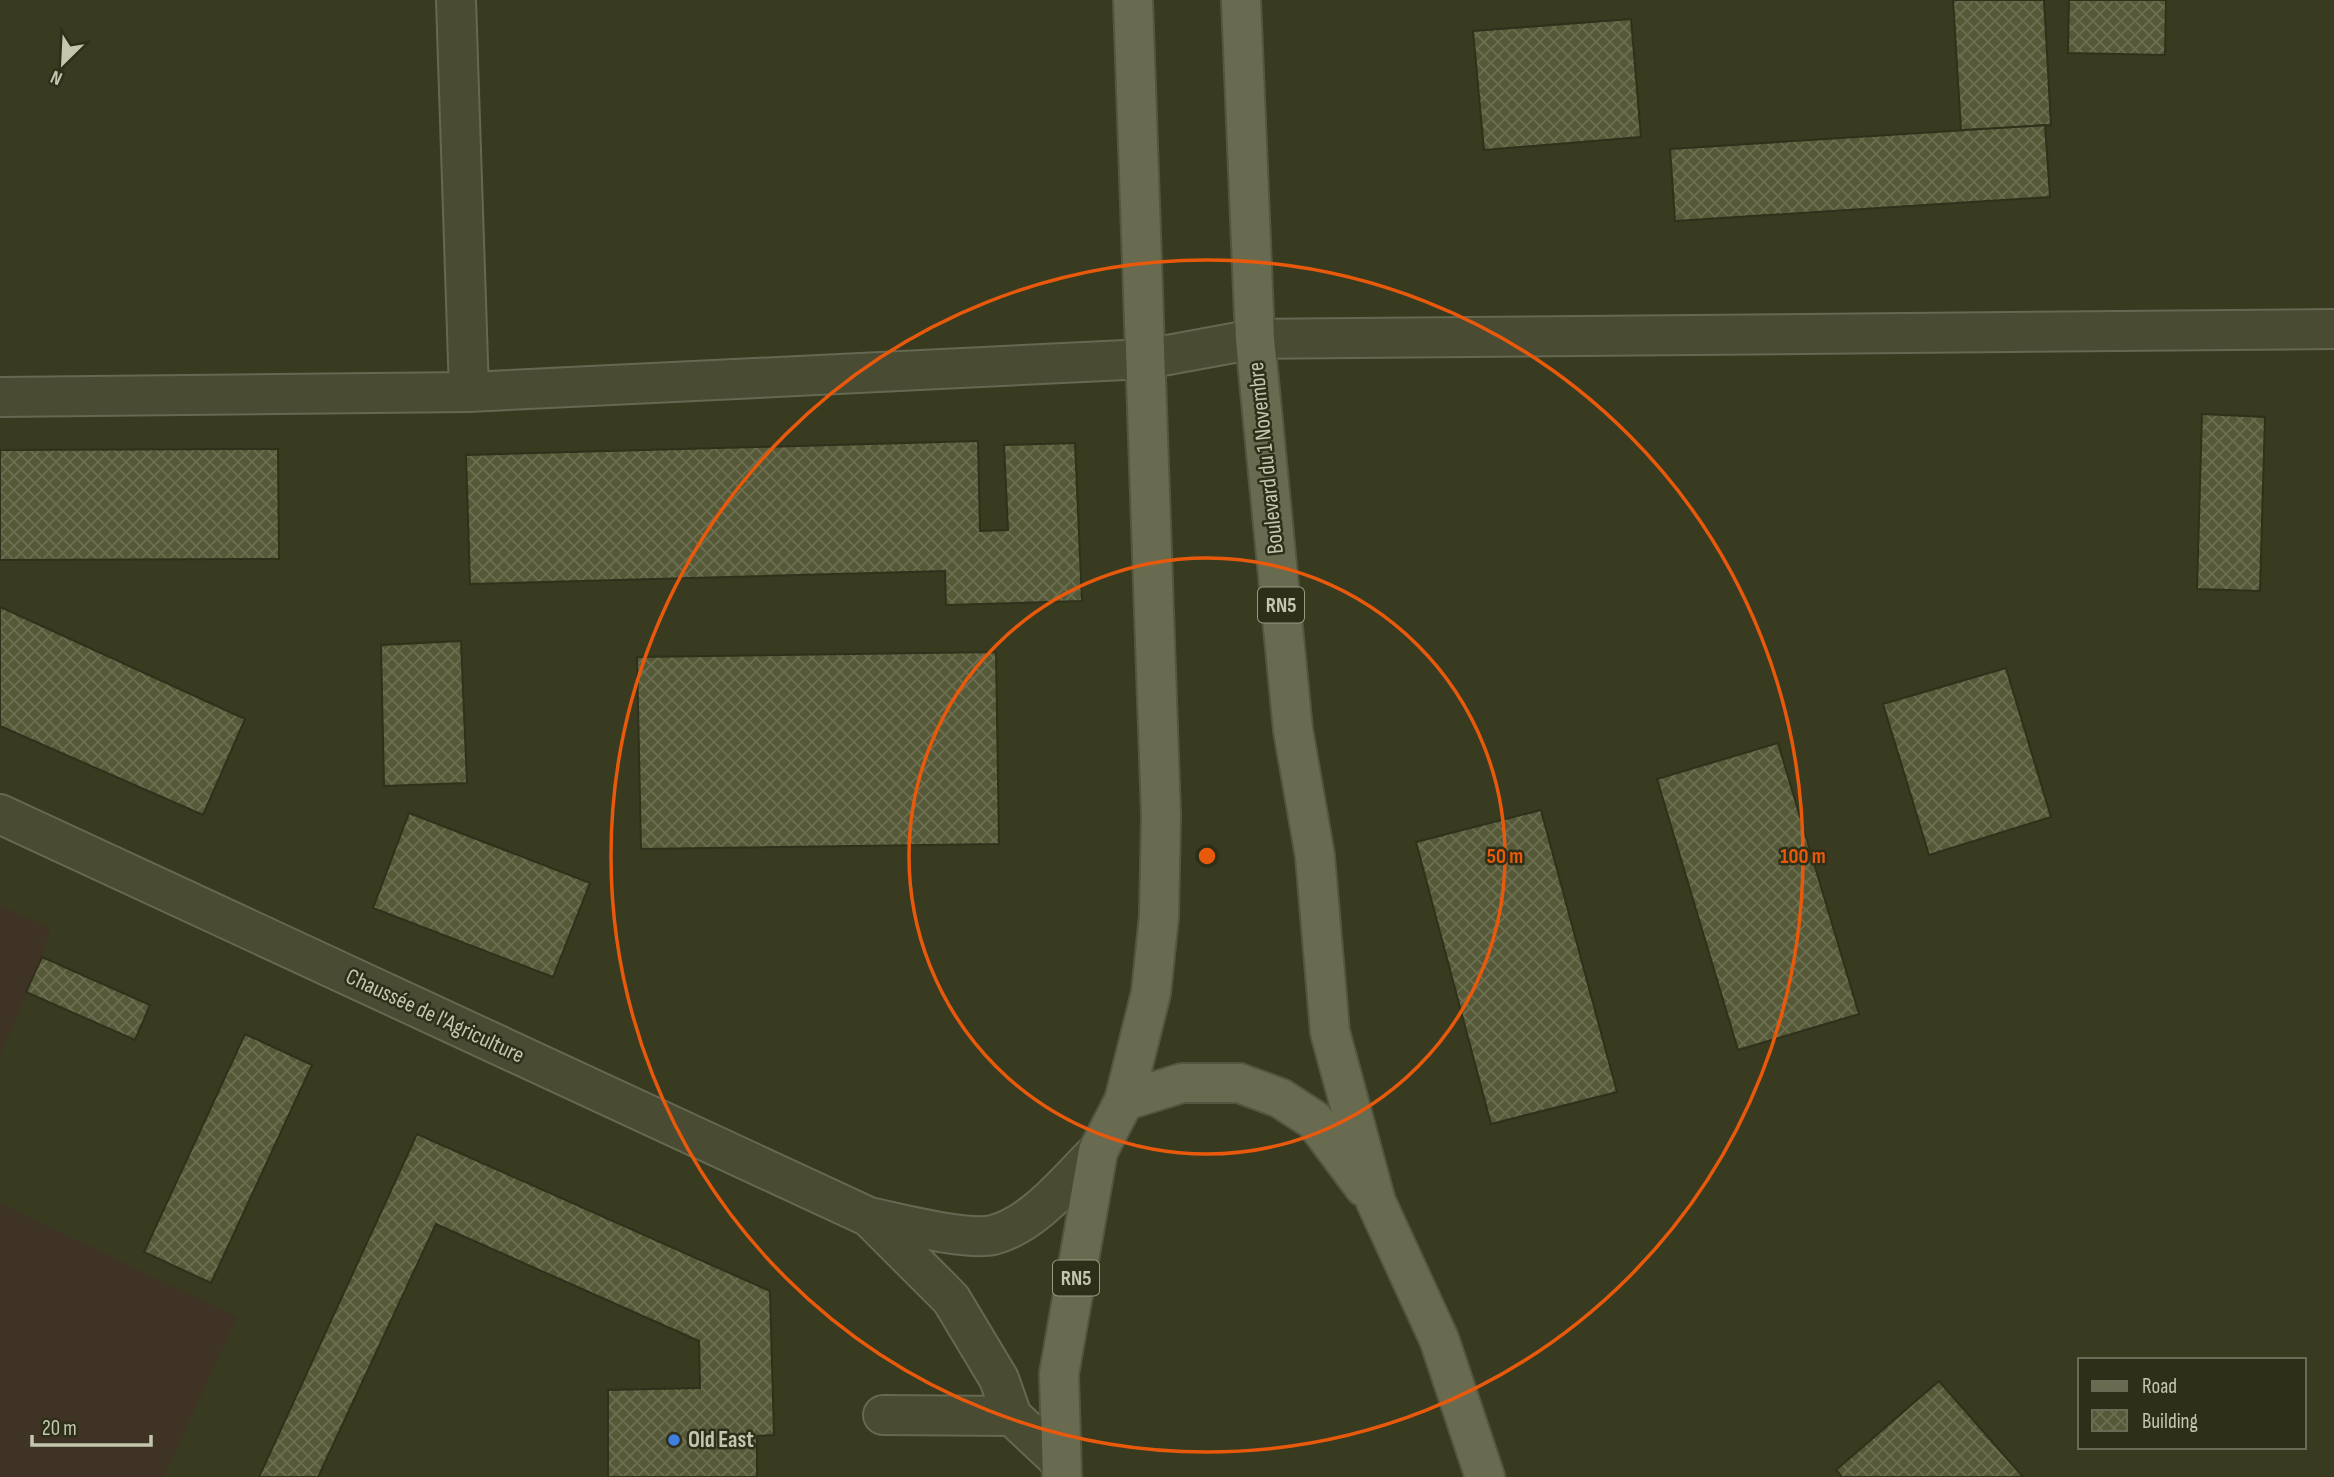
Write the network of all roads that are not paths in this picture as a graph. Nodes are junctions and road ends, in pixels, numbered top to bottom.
1 (456, 0) edge
2 (1133, 0) edge
3 (1241, 0) edge
4 (2334, 329) edge
5 (1255, 339) junction
6 (1146, 359) junction
7 (469, 392) junction
8 (0, 397) edge
9 (0, 814) edge
10 (1125, 1101) junction
11 (1098, 1151) junction
12 (1376, 1202) junction
13 (869, 1217) junction
14 (883, 1415) dead end
15 (1012, 1416) junction
16 (1061, 1470) edge
17 (1485, 1477) edge

1 - 7 street
2 - 6 main road, RN5
3 - 5 main road, Boulevard du 1 Novembre / RN5
4 - 5 street
5 - 6 street
5 - 12 main road, Boulevard du 1 Novembre / RN5
6 - 7 street
6 - 10 main road, RN5
7 - 8 street
9 - 13 street, Chaussée de l'Agriculture
10 - 11 main road, RN5
10 - 12 main road, Boulevard du 1 Novembre / RN5
11 - 13 street, Chaussée de l'Agriculture
11 - 16 main road, RN5
12 - 17 main road, Boulevard du 1 Novembre / RN5
13 - 15 street, Chaussée de l'Agriculture
14 - 15 street
15 - 16 street, Chaussée de l'Agriculture

